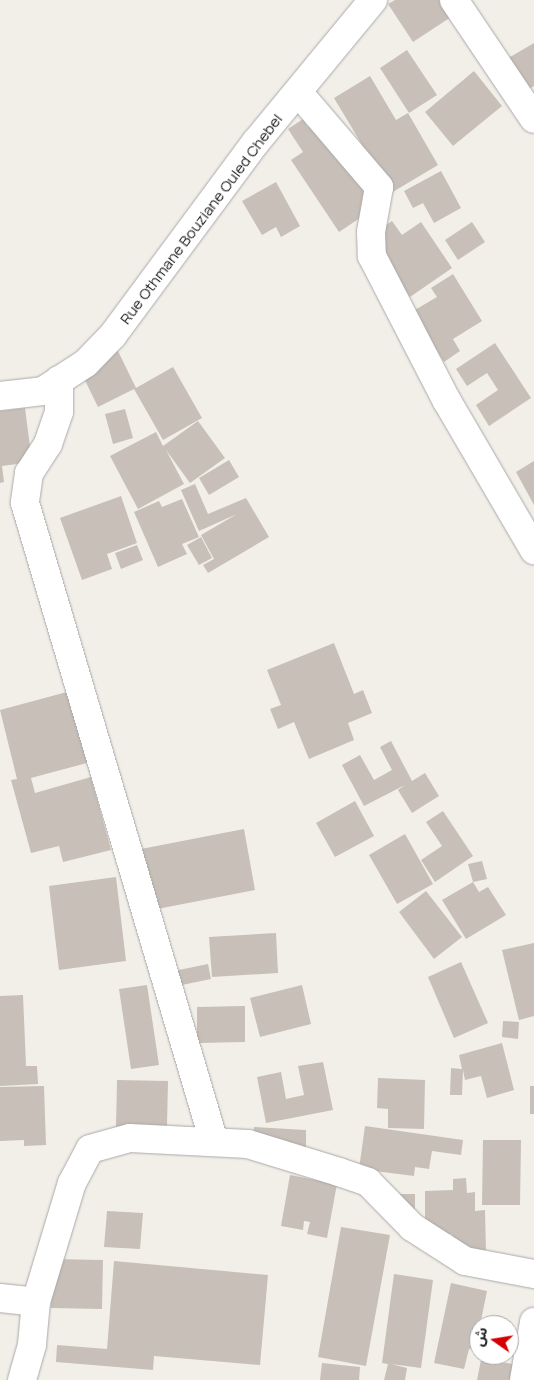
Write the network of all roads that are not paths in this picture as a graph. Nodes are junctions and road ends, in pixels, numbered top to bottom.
1 (373, 0) edge
2 (454, 0) edge
3 (298, 92) junction
4 (534, 119) edge
5 (59, 380) junction
6 (0, 396) edge
7 (534, 550) edge
8 (214, 1142) junction
9 (534, 1274) edge
10 (0, 1298) edge
11 (36, 1302) junction
12 (534, 1322) edge
13 (22, 1380) edge
14 (524, 1380) edge

1 - 3 street, Rue Othmane Bouziane Ouled Chebel
2 - 4 street
3 - 5 street, Rue Othmane Bouziane Ouled Chebel
3 - 7 street
5 - 6 street, Rue Othmane Bouziane Ouled Chebel
5 - 8 street
8 - 9 street
8 - 11 street
10 - 11 street
11 - 13 street
12 - 14 street

